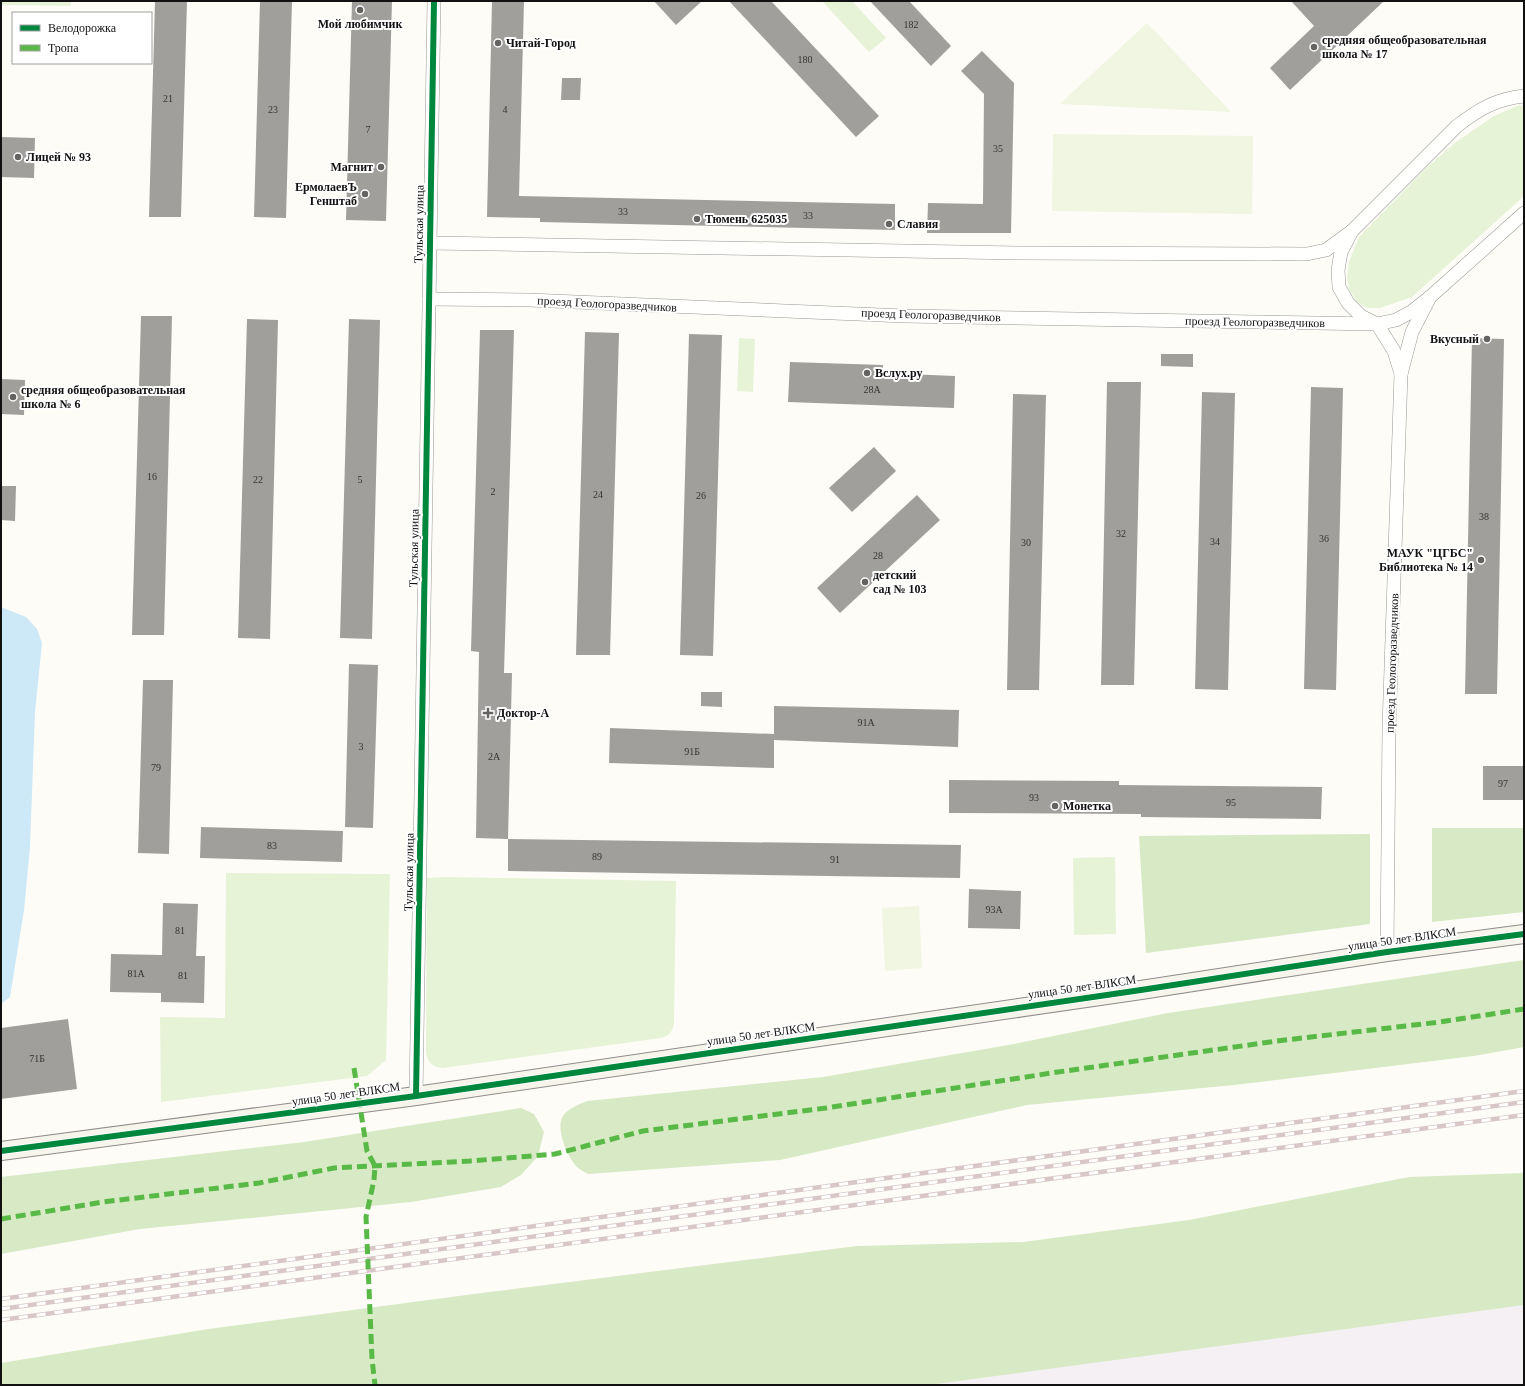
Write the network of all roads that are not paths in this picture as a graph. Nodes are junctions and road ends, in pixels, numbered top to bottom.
1 (434, 1) edge
2 (1524, 96) edge
3 (1524, 212) edge
4 (1352, 231) junction
5 (430, 243) junction
6 (1430, 297) junction
7 (429, 299) junction
8 (1377, 324) junction
9 (1401, 374) junction
10 (1524, 934) edge
11 (1387, 952) junction
12 (416, 1096) junction
13 (1, 1151) edge

1 - 5 street, Тульская улица
2 - 4 street
3 - 6 street
4 - 5 street
4 - 8 street
5 - 7 street, Тульская улица
6 - 8 street
6 - 9 street, проезд Геологоразведчиков
7 - 8 street, проезд Геологоразведчиков
7 - 12 street, Тульская улица
8 - 9 street, проезд Геологоразведчиков
9 - 11 street, проезд Геологоразведчиков
10 - 11 street, улица 50 лет ВЛКСМ
11 - 12 street, улица 50 лет ВЛКСМ
12 - 13 street, улица 50 лет ВЛКСМ

